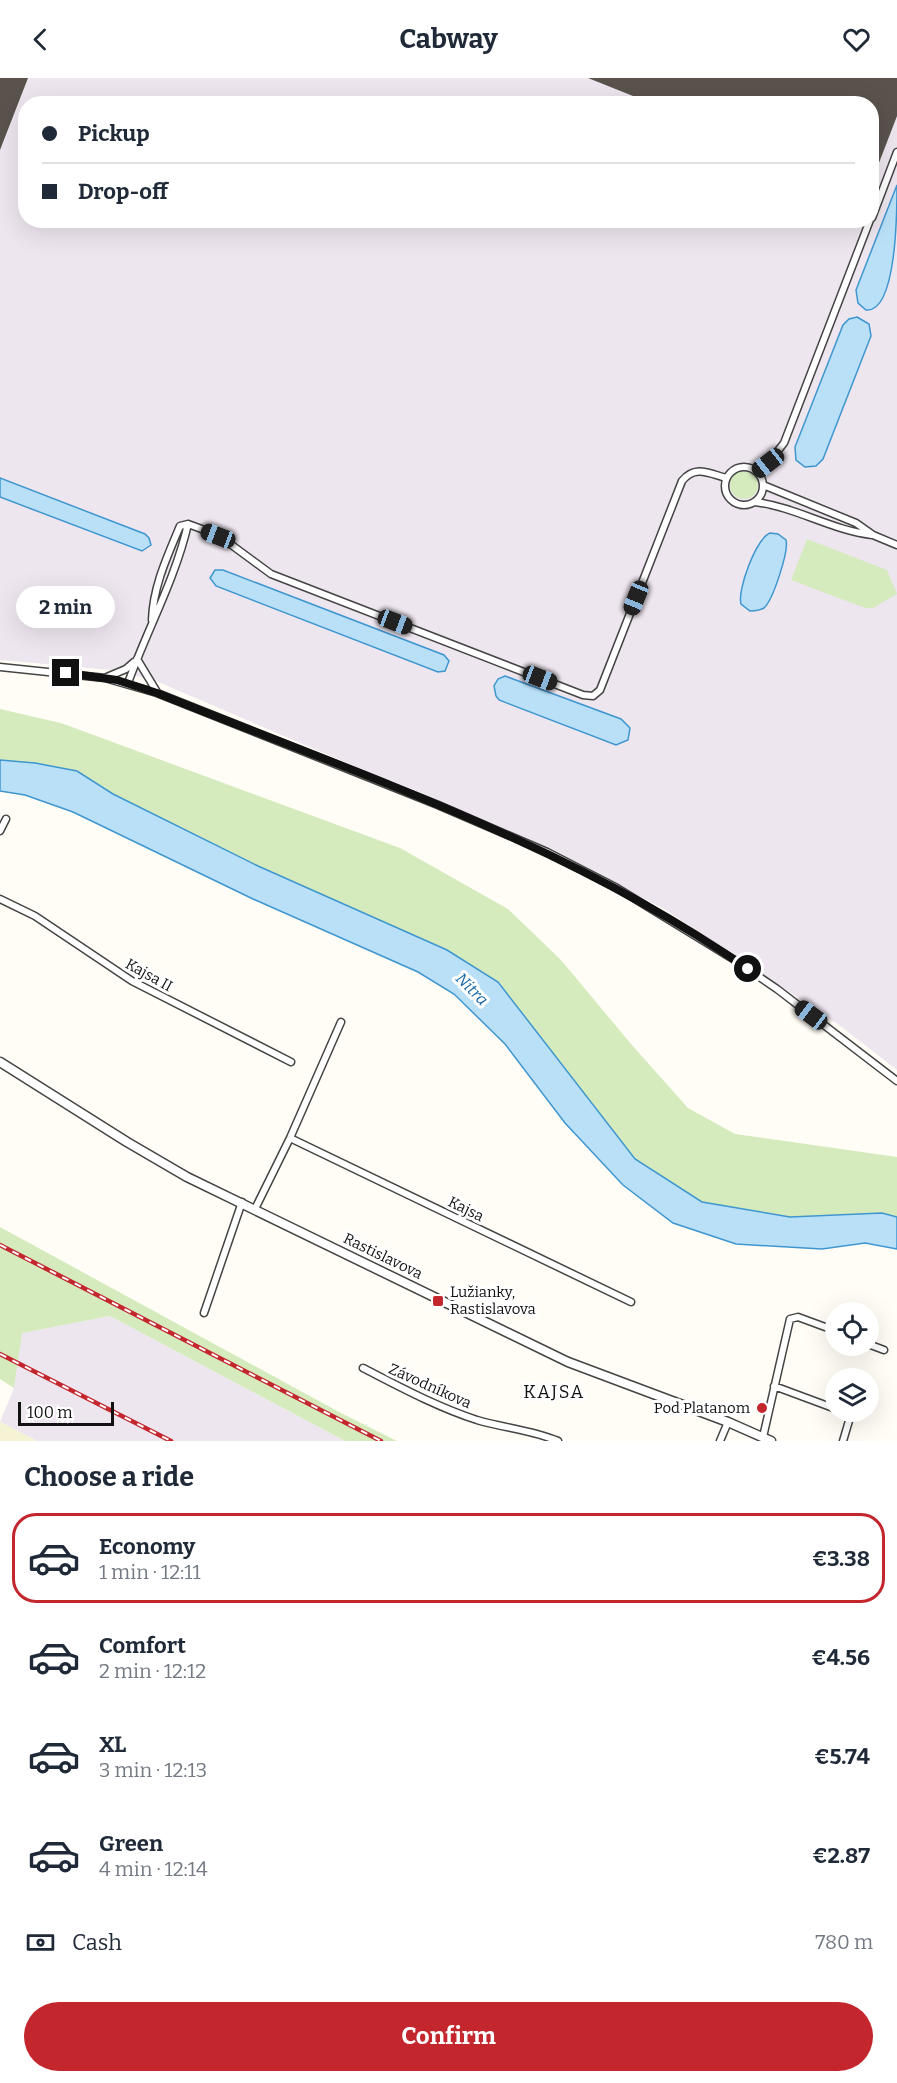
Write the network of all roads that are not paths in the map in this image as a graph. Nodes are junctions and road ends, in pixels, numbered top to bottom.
1 (897, 152) edge
2 (879, 198) edge
3 (868, 228) edge
4 (757, 472) junction
5 (726, 478) junction
6 (763, 485) junction
7 (755, 502) junction
8 (188, 524) junction
9 (873, 535) junction
10 (897, 544) edge
11 (152, 620) junction
12 (137, 659) junction
13 (0, 667) edge
14 (105, 678) junction
15 (128, 683) junction
16 (157, 693) junction
17 (6, 819) dead end
18 (0, 831) edge
19 (0, 899) edge
20 (341, 1022) dead end
21 (0, 1062) edge
22 (291, 1062) dead end
23 (897, 1081) edge
24 (290, 1138) junction
25 (242, 1202) junction
26 (255, 1209) junction
27 (631, 1302) dead end
28 (204, 1313) dead end
29 (825, 1327) edge
30 (879, 1348) edge
31 (884, 1350) dead end
32 (363, 1368) dead end
33 (774, 1386) junction
34 (825, 1405) edge
35 (729, 1422) junction
36 (849, 1422) edge
37 (763, 1437) junction
38 (558, 1441) edge
39 (720, 1441) edge
40 (771, 1441) edge
41 (843, 1441) edge

1 - 2 street
3 - 4 street
4 - 5 street
4 - 6 street
5 - 7 street
5 - 8 street
6 - 7 street
6 - 9 street
7 - 9 street
8 - 11 street
8 - 11 street
9 - 10 street
11 - 12 street
12 - 14 street
12 - 15 street
12 - 16 street
13 - 14 street
14 - 15 street
15 - 16 street
16 - 23 street
17 - 18 street
19 - 22 street, Kajsa II
20 - 24 street
21 - 25 street, Rastislavova
24 - 26 street
24 - 27 street, Kajsa
25 - 26 street, Rastislavova
25 - 28 street
26 - 35 street, Rastislavova
29 - 33 street
30 - 31 street
32 - 38 street, Závodníkova
33 - 34 street
33 - 37 street
35 - 37 street, Rastislavova
35 - 39 street
36 - 41 street
37 - 40 street, Rastislavova

